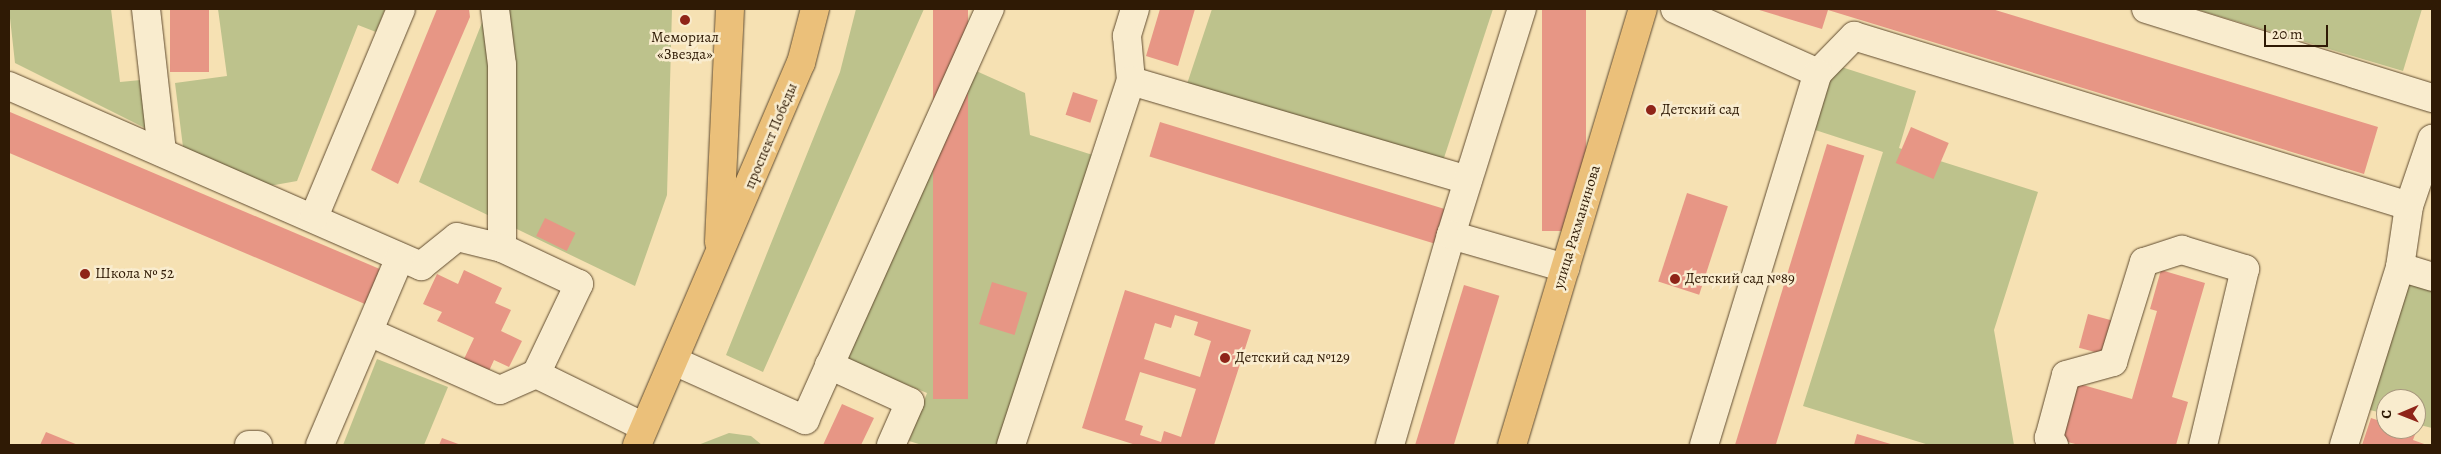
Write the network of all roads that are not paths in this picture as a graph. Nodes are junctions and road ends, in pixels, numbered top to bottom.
1 (146, 9) edge
2 (401, 9) edge
3 (496, 9) edge
4 (730, 9) edge
5 (815, 9) edge
6 (990, 9) edge
7 (1135, 9) edge
8 (1522, 9) edge
9 (1642, 9) edge
10 (1674, 9) edge
11 (2146, 9) edge
12 (1818, 73) junction
13 (1131, 81) junction
14 (9, 86) edge
15 (2432, 98) edge
16 (2432, 139) edge
17 (162, 152) junction
18 (1468, 180) junction
19 (2409, 206) junction
20 (314, 217) junction
21 (1450, 235) junction
22 (502, 248) junction
23 (400, 257) junction
24 (718, 260) junction
25 (2400, 267) junction
26 (1565, 268) junction
27 (2432, 277) edge
28 (369, 332) junction
29 (674, 361) junction
30 (829, 364) junction
31 (536, 374) junction
32 (641, 436) edge
33 (249, 445) edge
34 (258, 445) edge
35 (320, 445) edge
36 (891, 445) edge
37 (1011, 445) edge
38 (1390, 445) edge
39 (1512, 445) edge
40 (1704, 445) edge
41 (2054, 445) edge
42 (2206, 445) edge
43 (2344, 445) edge

1 - 17 lane
2 - 20 lane
3 - 22 lane
4 - 24 main road, проспект Победы
5 - 24 main road, проспект Победы
6 - 30 lane
7 - 13 lane
8 - 18 lane
9 - 26 main road, улица Рахманинова
10 - 12 lane
11 - 15 lane
12 - 19 lane
12 - 40 lane
13 - 18 lane
13 - 37 lane
14 - 17 lane
16 - 19 lane
17 - 20 lane
18 - 21 lane
19 - 25 lane
20 - 23 lane
21 - 26 lane
21 - 38 lane
22 - 23 lane
22 - 31 lane
23 - 28 lane
24 - 29 main road, проспект Победы
25 - 27 lane
25 - 43 lane
26 - 39 main road, улица Рахманинова
28 - 31 lane
28 - 35 lane
29 - 30 lane
29 - 32 main road, проспект Победы
30 - 36 lane
31 - 32 lane
33 - 34 lane
41 - 42 lane

